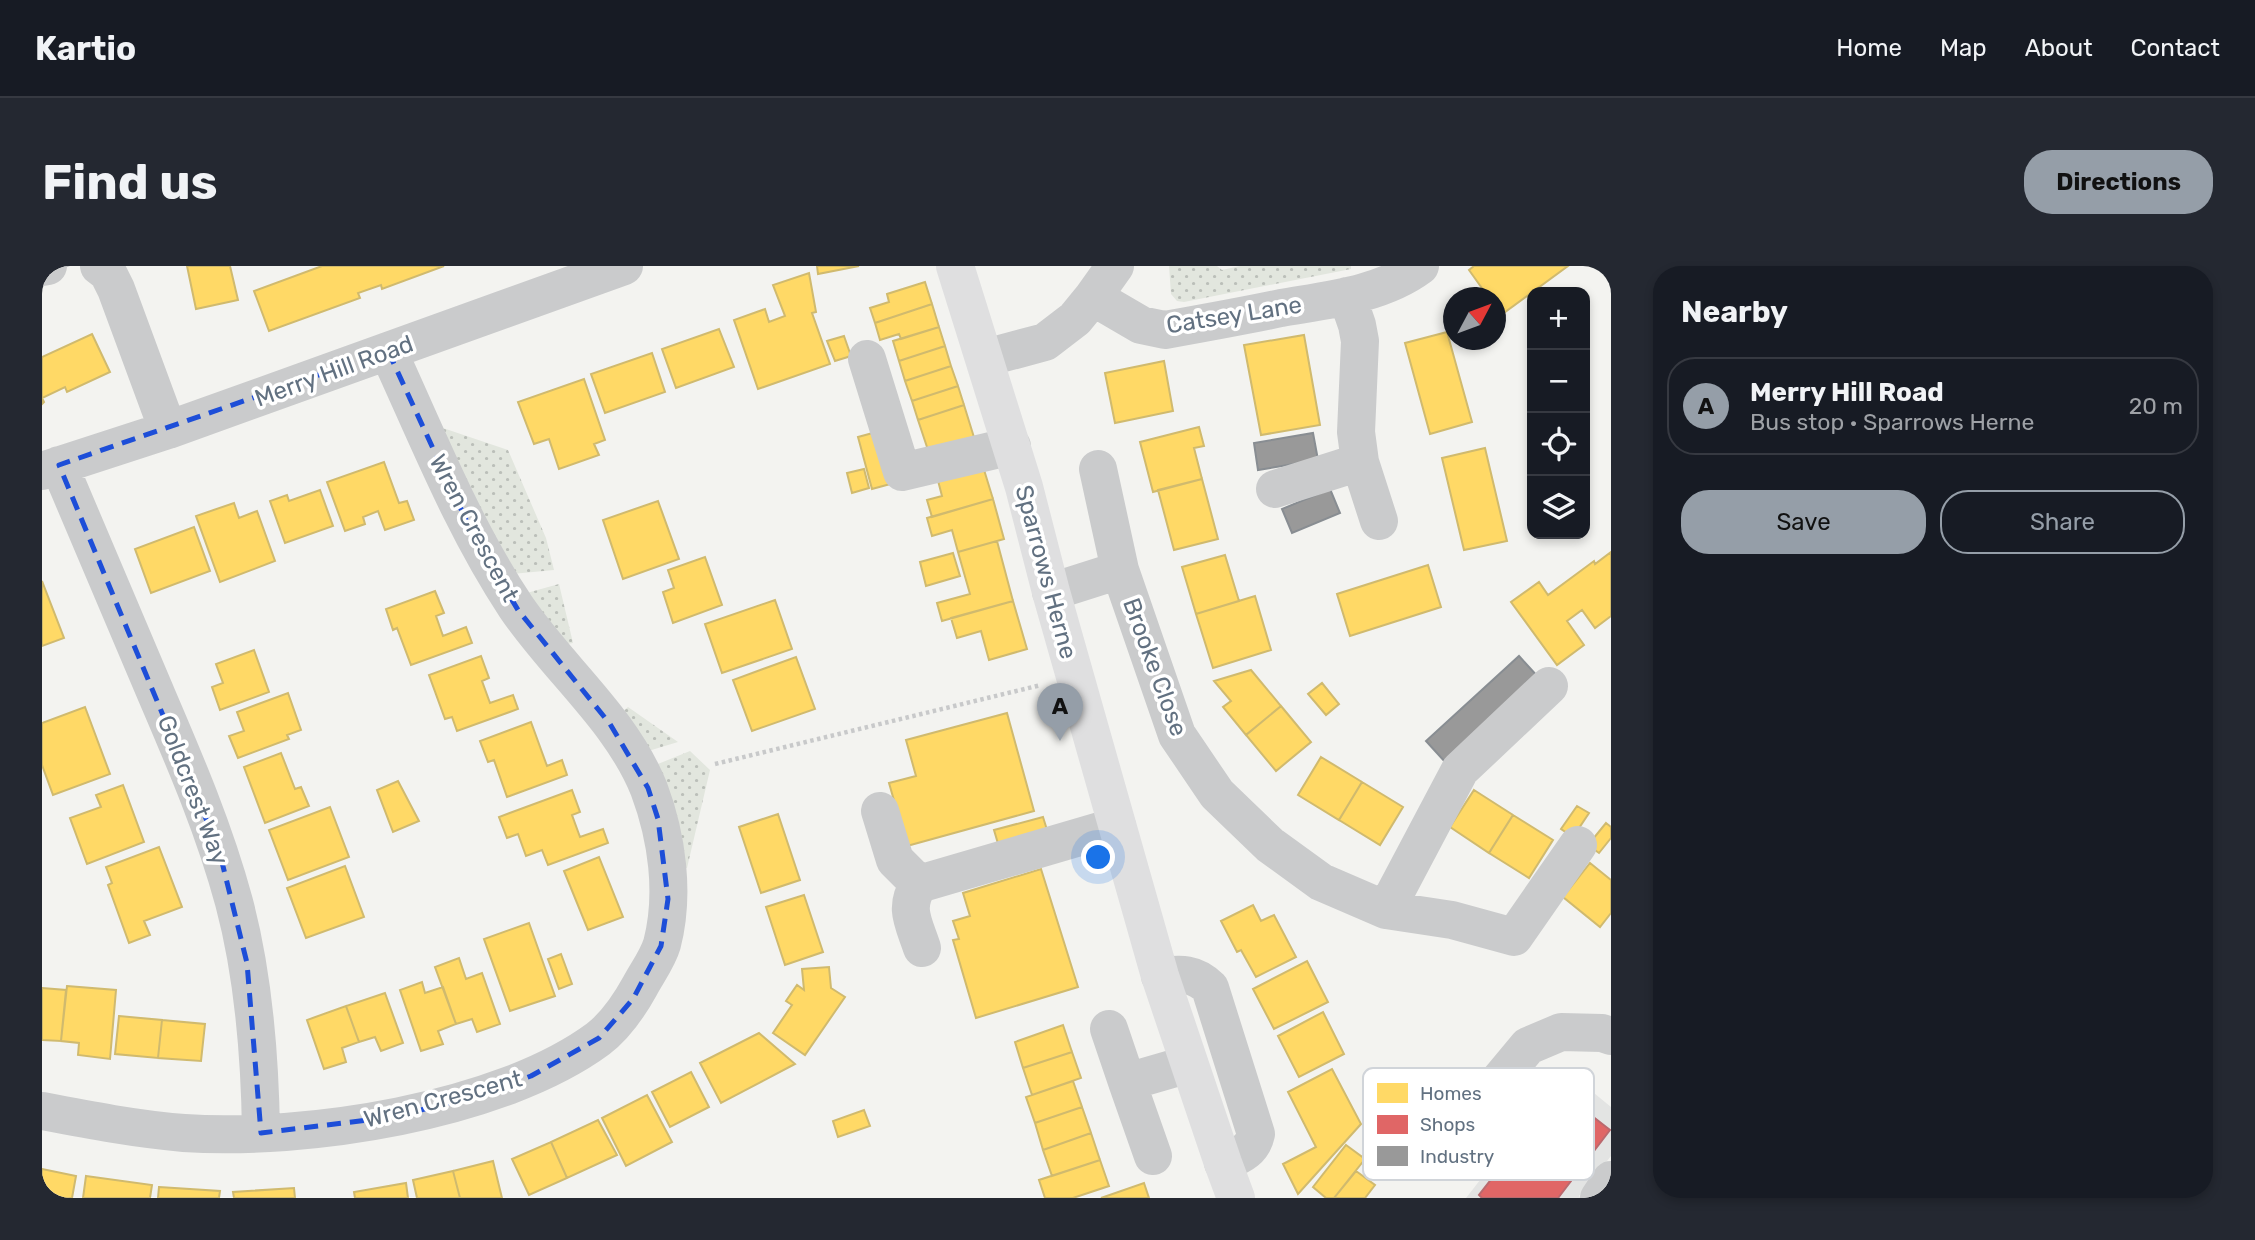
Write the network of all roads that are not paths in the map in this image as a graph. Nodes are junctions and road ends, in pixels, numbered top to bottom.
1 (48, 266) edge
2 (99, 266) edge
3 (955, 266) edge
4 (1115, 266) edge
5 (1420, 266) edge
6 (42, 267) edge
7 (606, 269) edge
8 (1347, 296) junction
9 (1093, 297) junction
10 (388, 351) junction
11 (985, 358) junction
12 (867, 359) dead end
13 (168, 430) junction
14 (1012, 446) junction
15 (1360, 463) junction
16 (50, 468) edge
17 (1098, 469) dead end
18 (1275, 489) dead end
19 (1379, 521) dead end
20 (1120, 570) junction
21 (1051, 592) junction
22 (1549, 687) dead end
23 (880, 811) dead end
24 (1117, 826) junction
25 (1578, 845) dead end
26 (919, 884) junction
27 (1386, 910) junction
28 (922, 948) dead end
29 (1160, 976) junction
30 (1109, 1029) dead end
31 (1606, 1034) edge
32 (1189, 1064) junction
33 (1510, 1068) edge
34 (1127, 1082) junction
35 (42, 1111) edge
36 (261, 1133) junction
37 (1153, 1156) dead end
38 (1223, 1163) junction
39 (1611, 1180) edge
40 (1236, 1198) edge
41 (1599, 1198) edge

1 - 6 street
2 - 13 street
3 - 11 main road, Sparrows Herne
4 - 9 street
5 - 8 street, Catsey Lane
7 - 10 street, Merry Hill Road
8 - 9 street, Catsey Lane
8 - 15 street
9 - 11 street
10 - 13 street, Merry Hill Road
10 - 36 street, Wren Crescent
11 - 14 main road, Sparrows Herne
12 - 14 street
13 - 16 street, Merry Hill Road
14 - 21 main road, Sparrows Herne
15 - 18 street
15 - 19 street
16 - 36 street, Goldcrest Way
17 - 20 street, Brooke Close
20 - 21 street, Brooke Close
20 - 27 street, Brooke Close
21 - 24 main road, Sparrows Herne
22 - 27 street
23 - 26 street
24 - 26 street
24 - 29 main road, Sparrows Herne
25 - 27 street, Brooke Close
26 - 28 street
29 - 32 main road, Sparrows Herne
29 - 38 street
30 - 34 street
31 - 33 street
32 - 34 street
32 - 38 main road, Sparrows Herne
34 - 37 street
35 - 36 street, Wren Crescent
38 - 40 main road, Sparrows Herne
39 - 41 street

